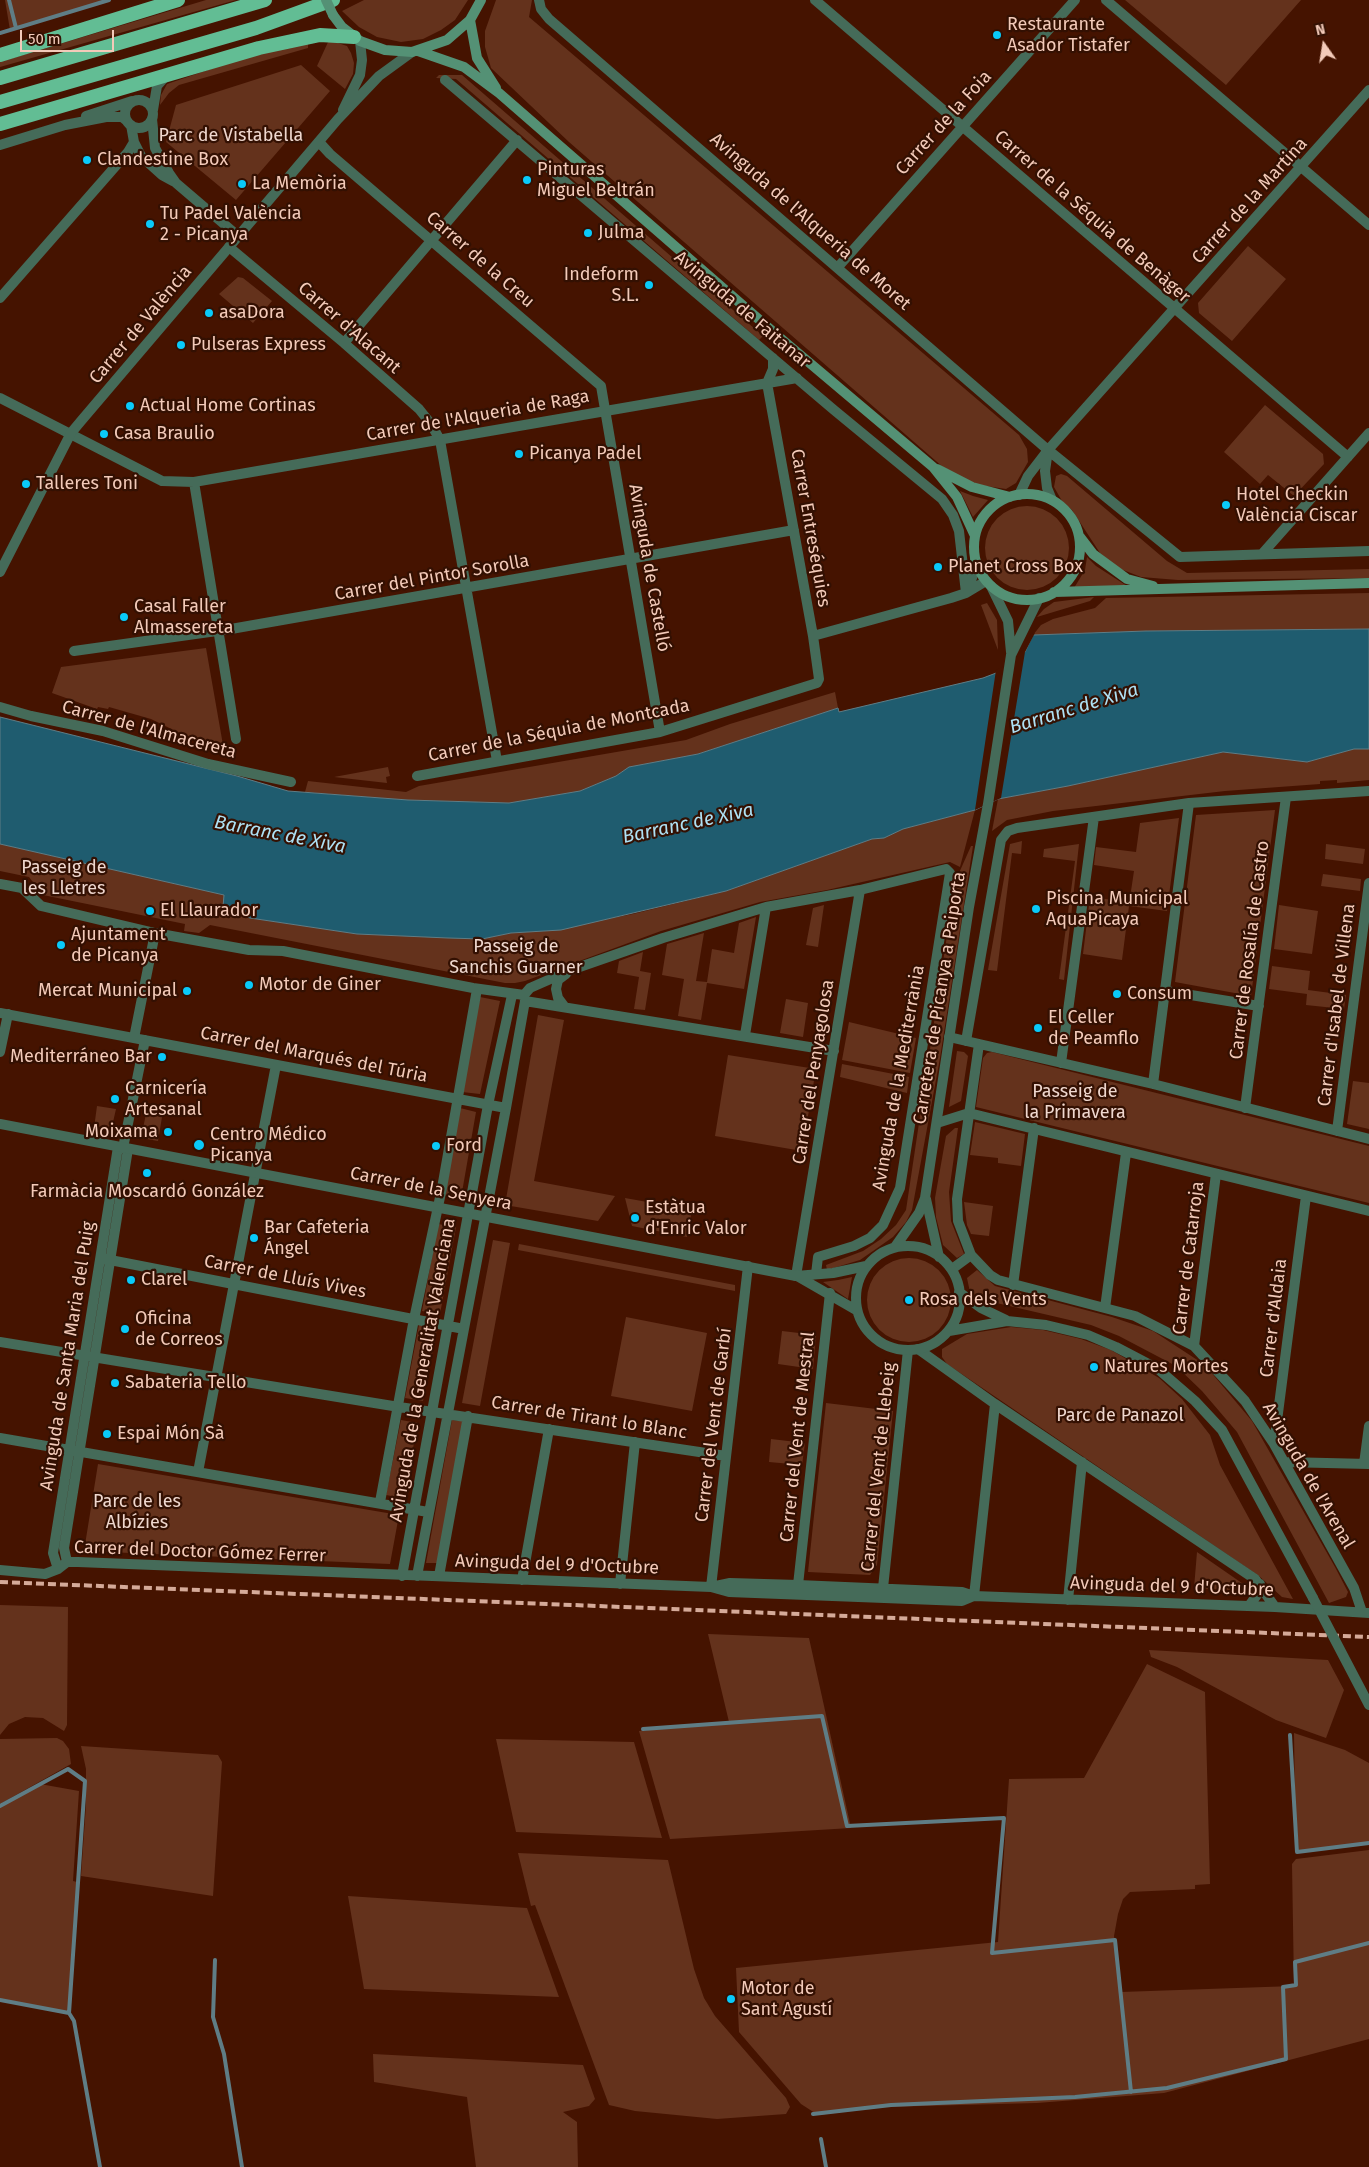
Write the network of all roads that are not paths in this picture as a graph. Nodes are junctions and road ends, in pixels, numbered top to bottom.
1 (178, 0) edge
2 (265, 0) edge
3 (326, 0) edge
4 (333, 0) edge
5 (481, 0) edge
6 (539, 0) edge
7 (815, 0) edge
8 (1075, 0) edge
9 (1106, 0) edge
10 (470, 20) junction
11 (357, 39) junction
12 (415, 51) junction
13 (0, 55) edge
14 (166, 76) junction
15 (0, 78) edge
16 (445, 80) dead end
17 (1369, 90) edge
18 (499, 93) junction
19 (135, 100) junction
20 (0, 102) edge
21 (153, 115) junction
22 (338, 120) junction
23 (129, 123) junction
24 (0, 124) edge
25 (65, 125) junction
26 (962, 126) junction
27 (517, 140) junction
28 (134, 142) junction
29 (319, 142) junction
30 (0, 145) edge
31 (1301, 168) junction
32 (176, 182) junction
33 (1369, 225) edge
34 (238, 236) junction
35 (432, 241) junction
36 (229, 246) junction
37 (838, 267) junction
38 (0, 298) edge
39 (1175, 310) junction
40 (344, 343) junction
41 (773, 358) junction
42 (797, 378) junction
43 (767, 383) junction
44 (0, 398) edge
45 (606, 410) junction
46 (71, 433) junction
47 (1369, 433) edge
48 (440, 440) junction
49 (1048, 450) junction
50 (1348, 457) junction
51 (933, 466) junction
52 (194, 482) junction
53 (1015, 496) junction
54 (1052, 500) junction
55 (794, 530) junction
56 (1078, 533) junction
57 (975, 536) junction
58 (1369, 552) edge
59 (1262, 554) junction
60 (630, 560) junction
61 (975, 560) junction
62 (0, 572) edge
63 (1369, 583) edge
64 (989, 584) junction
65 (1163, 588) junction
66 (466, 589) junction
67 (1054, 592) junction
68 (966, 593) junction
69 (1040, 598) junction
70 (218, 631) junction
71 (812, 636) junction
72 (74, 651) dead end
73 (1011, 655) junction
74 (820, 679) joint
75 (0, 707) edge
76 (660, 732) junction
77 (236, 740) dead end
78 (497, 761) junction
79 (417, 776) dead end
80 (291, 782) dead end
81 (1369, 791) edge
82 (1286, 797) junction
83 (1188, 803) junction
84 (1094, 817) junction
85 (1369, 883) edge
86 (0, 884) edge
87 (860, 890) junction
88 (766, 907) junction
89 (155, 933) junction
90 (571, 970) junction
91 (478, 989) junction
92 (1166, 991) junction
93 (512, 995) junction
94 (525, 998) junction
95 (564, 1006) junction
96 (1259, 1006) junction
97 (4, 1014) edge
98 (745, 1035) junction
99 (949, 1037) junction
100 (134, 1038) junction
101 (145, 1040) junction
102 (966, 1041) junction
103 (979, 1044) junction
104 (834, 1051) junction
105 (0, 1052) edge
106 (1061, 1063) junction
107 (276, 1065) junction
108 (1153, 1084) junction
109 (458, 1099) junction
110 (488, 1105) junction
111 (506, 1108) junction
112 (1245, 1108) junction
113 (969, 1113) junction
114 (937, 1123) junction
115 (0, 1124) edge
116 (1034, 1128) junction
117 (1337, 1131) junction
118 (1369, 1139) edge
119 (123, 1148) junction
120 (1126, 1152) junction
121 (255, 1172) junction
122 (1216, 1174) junction
123 (1306, 1196) junction
124 (925, 1198) junction
125 (438, 1206) junction
126 (1369, 1211) edge
127 (468, 1213) junction
128 (485, 1216) junction
129 (895, 1247) junction
130 (971, 1255) junction
131 (939, 1256) junction
132 (105, 1258) junction
133 (748, 1266) junction
134 (866, 1266) junction
135 (952, 1269) junction
136 (816, 1274) junction
137 (796, 1276) junction
138 (234, 1283) junction
139 (1013, 1285) junction
140 (960, 1292) junction
141 (830, 1294) junction
142 (1105, 1308) junction
143 (856, 1310) junction
144 (414, 1319) junction
145 (1007, 1321) junction
146 (447, 1326) junction
147 (464, 1329) junction
148 (949, 1331) junction
149 (0, 1342) edge
150 (1194, 1346) junction
151 (913, 1350) junction
152 (83, 1357) junction
153 (94, 1359) junction
154 (216, 1378) junction
155 (995, 1404) junction
156 (399, 1407) junction
157 (431, 1412) junction
158 (446, 1414) junction
159 (468, 1416) junction
160 (1369, 1426) edge
161 (549, 1429) junction
162 (0, 1438) edge
163 (635, 1442) junction
164 (1274, 1444) junction
165 (68, 1449) junction
166 (80, 1452) junction
167 (726, 1456) junction
168 (1082, 1462) junction
169 (1284, 1462) junction
170 (1366, 1464) edge
171 (198, 1472) junction
172 (380, 1502) junction
173 (414, 1508) junction
174 (428, 1512) junction
175 (67, 1562) junction
176 (58, 1569) junction
177 (0, 1570) edge
178 (402, 1576) junction
179 (417, 1576) junction
180 (438, 1576) junction
181 (522, 1580) junction
182 (620, 1584) junction
183 (1260, 1584) junction
184 (798, 1585) junction
185 (711, 1587) junction
186 (882, 1588) junction
187 (974, 1596) junction
188 (1068, 1600) junction
189 (1249, 1606) junction
190 (1275, 1607) junction
191 (1366, 1613) edge
192 (1369, 1704) edge

1 - 13 highway
2 - 15 highway
3 - 11 main road, bridge
4 - 20 highway
5 - 10 main road
6 - 37 street, Avinguda de l'Alqueria de Moret
7 - 26 street, Carrer de la Séquia de Benàger
8 - 26 street, Carrer de la Foia
9 - 31 street
10 - 12 main road
10 - 18 main road
11 - 12 main road
11 - 14 highway
11 - 22 street, Carrer de València
12 - 18 main road
12 - 22 street, Carrer de València
14 - 21 street
14 - 24 highway
16 - 27 street, Avinguda de Faitanar
17 - 31 street, Carrer de la Martina
18 - 51 main road
19 - 21 street
19 - 23 street
19 - 25 street
21 - 23 street
21 - 32 street
22 - 29 street, Carrer de València
23 - 25 street
23 - 28 street
25 - 30 street
26 - 37 street, Carrer de la Foia
26 - 39 street, Carrer de la Séquia de Benàger
27 - 35 street
27 - 41 street, Avinguda de Faitanar
28 - 32 street
28 - 38 street
29 - 34 street, Carrer de València
29 - 35 street, Carrer de la Creu
31 - 33 street
31 - 39 street, Carrer de la Martina
32 - 34 street
34 - 36 street, Carrer de València
35 - 40 street
35 - 45 street, Carrer de la Creu
36 - 40 street, Carrer d'Alacant
36 - 46 street, Carrer de València
37 - 49 street, Avinguda de l'Alqueria de Moret
39 - 49 street, Carrer de la Martina
39 - 50 street, Carrer de la Séquia de Benàger
40 - 48 street, Carrer d'Alacant
41 - 42 street, Avinguda de Faitanar
41 - 43 street
42 - 43 street, Carrer de l'Alqueria de Raga
42 - 68 street, Avinguda de Faitanar
43 - 45 street, Carrer de l'Alqueria de Raga
43 - 55 street, Carrer Entreséquies
44 - 46 street, Carrer de l'Alqueria de Raga
45 - 48 street, Carrer de l'Alqueria de Raga
45 - 60 street, Avinguda de Castelló
46 - 52 street, Carrer de l'Alqueria de Raga
46 - 62 street, Carrer de València
47 - 50 street
48 - 52 street, Carrer de l'Alqueria de Raga
48 - 66 street
49 - 53 street
49 - 54 street
49 - 59 street, Avinguda de l'Alqueria de Moret
50 - 59 street
51 - 53 main road
51 - 57 main road
52 - 70 street
53 - 54 main road
53 - 57 main road
54 - 56 main road
55 - 60 street, Carrer del Pintor Sorolla
55 - 71 street, Carrer Entreséquies
56 - 65 main road
56 - 67 main road
57 - 61 main road
58 - 59 street, Avinguda de l'Alqueria de Moret
60 - 66 street, Carrer del Pintor Sorolla
60 - 76 street, Avinguda de Castelló
61 - 64 main road
61 - 68 street
63 - 65 main road
64 - 68 street
64 - 69 main road
64 - 73 street
65 - 67 main road
66 - 70 street, Carrer del Pintor Sorolla
66 - 78 street
67 - 69 main road
68 - 71 street
69 - 73 street
70 - 72 street, Carrer del Pintor Sorolla
70 - 77 street
71 - 74 street, Carrer Entreséquies
73 - 99 street, Carretera de Picanya a Paiporta
74 - 76 street, Carrer de la Séquia de Montcada
75 - 80 street, Carrer de l'Almacereta
76 - 78 street, Carrer de la Séquia de Montcada
78 - 79 street, Carrer de la Séquia de Montcada
81 - 82 street
82 - 83 street
82 - 96 street, Carrer de Rosalía de Castro
83 - 84 street
83 - 92 street
84 - 102 street
84 - 106 street
85 - 117 street, Carrer d'Isabel de Villena
86 - 89 street
87 - 88 street
87 - 104 street, Carrer del Penyagolosa
87 - 136 street, Avinguda de la Mediterrània
88 - 90 street
88 - 98 street
89 - 91 street
89 - 100 street
90 - 94 street
90 - 95 street
91 - 93 street
91 - 109 street, Avinguda de la Generalitat Valenciana
92 - 96 street
92 - 108 street
93 - 94 street
93 - 110 street, Avinguda de la Generalitat Valenciana
94 - 95 street
94 - 111 street, Avinguda de la Generalitat Valenciana
95 - 98 street
96 - 112 street, Carrer de Rosalía de Castro
97 - 100 street, Carrer del Marqués del Túria
97 - 105 street
98 - 104 street
99 - 102 street
99 - 114 street, Carretera de Picanya a Paiporta
100 - 101 street, Carrer del Marqués del Túria
101 - 107 street, Carrer del Marqués del Túria
101 - 119 street, Avinguda de Santa Maria del Puig
102 - 103 street
103 - 106 street
103 - 113 street, Avinguda de l'Arenal
104 - 137 street, Carrer del Penyagolosa
106 - 108 street
107 - 109 street, Carrer del Marqués del Túria
107 - 121 street
108 - 112 street
109 - 110 street, Carrer del Marqués del Túria
109 - 125 street, Avinguda de la Generalitat Valenciana
110 - 111 street, Carrer del Marqués del Túria
110 - 127 street, Avinguda de la Generalitat Valenciana
111 - 128 street, Avinguda de la Generalitat Valenciana
112 - 117 street
113 - 114 street
113 - 116 street
113 - 130 street, Avinguda de l'Arenal
114 - 124 street, Carretera de Picanya a Paiporta
115 - 119 street, Carrer de la Senyera
116 - 120 street
116 - 139 street
117 - 118 street
119 - 121 street, Carrer de la Senyera
119 - 132 street, Avinguda de Santa Maria del Puig
120 - 122 street
120 - 142 street
121 - 125 street, Carrer de la Senyera
121 - 138 street
122 - 123 street
122 - 150 street, Carrer de Catarroja
123 - 126 street
123 - 164 street, Carrer d'Aldaia
124 - 129 street, Carretera de Picanya a Paiporta
124 - 131 street, Carretera de Picanya a Paiporta
125 - 127 street, Carrer de la Senyera
125 - 144 street, Avinguda de la Generalitat Valenciana
127 - 128 street, Carrer de la Senyera
127 - 146 street, Avinguda de la Generalitat Valenciana
128 - 133 street, Carrer de la Senyera
128 - 147 street, Avinguda de la Generalitat Valenciana
129 - 131 street
129 - 134 street
130 - 135 street
130 - 139 street, Avinguda de l'Arenal
131 - 135 street
132 - 138 street, Carrer de Lluís Vives
132 - 152 street, Avinguda de Santa Maria del Puig
132 - 153 street, Avinguda de Santa Maria del Puig
133 - 137 street, Carrer de la Senyera
133 - 167 street, Carrer del Vent de Garbí
134 - 136 street, Carrer de la Senyera
134 - 143 street
135 - 140 street
136 - 137 street, Carrer de la Senyera
137 - 141 street, Carrer de la Senyera
138 - 144 street, Carrer de Lluís Vives
138 - 154 street
139 - 142 street, Avinguda de l'Arenal
140 - 145 street
140 - 148 street
141 - 143 street, Carrer de la Senyera
141 - 184 street, Carrer del Vent de Mestral
142 - 150 street, Avinguda de l'Arenal
143 - 151 street
144 - 146 street, Carrer de Lluís Vives
144 - 156 street, Avinguda de la Generalitat Valenciana
145 - 148 street
145 - 192 street, bridge
146 - 147 street, Carrer de Lluís Vives
146 - 157 street, Avinguda de la Generalitat Valenciana
147 - 158 street, Avinguda de la Generalitat Valenciana
148 - 151 street
149 - 152 street, Carrer de Tirant lo Blanc
150 - 164 street, Avinguda de l'Arenal
151 - 155 street
151 - 186 street, Carrer del Vent de Llebeig
152 - 153 street, Carrer de Tirant lo Blanc
152 - 165 street, Avinguda de Santa Maria del Puig
153 - 154 street, Carrer de Tirant lo Blanc
153 - 166 street, Avinguda de Santa Maria del Puig
154 - 156 street, Carrer de Tirant lo Blanc
154 - 171 street
155 - 168 street
155 - 187 street
156 - 157 street, Carrer de Tirant lo Blanc
156 - 172 street, Avinguda de la Generalitat Valenciana
157 - 158 street, Carrer de Tirant lo Blanc
157 - 173 street, Avinguda de la Generalitat Valenciana
158 - 159 street, Carrer de Tirant lo Blanc
158 - 174 street, Avinguda de la Generalitat Valenciana
159 - 161 street, Carrer de Tirant lo Blanc
159 - 180 street
160 - 170 street
161 - 163 street, Carrer de Tirant lo Blanc
161 - 181 street
162 - 165 street
163 - 167 street, Carrer de Tirant lo Blanc
163 - 182 street
164 - 169 street, Avinguda de l'Arenal
165 - 166 street
165 - 176 street, Avinguda de Santa Maria del Puig
166 - 171 street
166 - 175 street, Avinguda de Santa Maria del Puig
167 - 185 street, Carrer del Vent de Garbí
168 - 183 street
168 - 188 street
169 - 170 street
169 - 191 street, Avinguda de l'Arenal
171 - 172 street
172 - 173 street
173 - 174 street
173 - 178 street, Avinguda de la Generalitat Valenciana
174 - 179 street, Avinguda de la Generalitat Valenciana
175 - 176 street, Carrer del Doctor Gómez Ferrer
175 - 178 street, Carrer del Doctor Gómez Ferrer
176 - 177 street, Carrer del Doctor Gómez Ferrer
178 - 179 street, Avinguda del 9 d'Octubre
179 - 180 street, Avinguda del 9 d'Octubre
180 - 181 street, Avinguda del 9 d'Octubre
181 - 182 street, Avinguda del 9 d'Octubre
182 - 185 street, Avinguda del 9 d'Octubre
183 - 189 street
183 - 190 street
184 - 185 street, Avinguda del 9 d'Octubre
184 - 186 street, Avinguda del 9 d'Octubre
185 - 187 street, Avinguda del 9 d'Octubre
186 - 187 street, Avinguda del 9 d'Octubre
187 - 188 street, Avinguda del 9 d'Octubre
188 - 189 street, Avinguda del 9 d'Octubre
189 - 190 street, Avinguda del 9 d'Octubre
190 - 191 street, Avinguda del 9 d'Octubre

